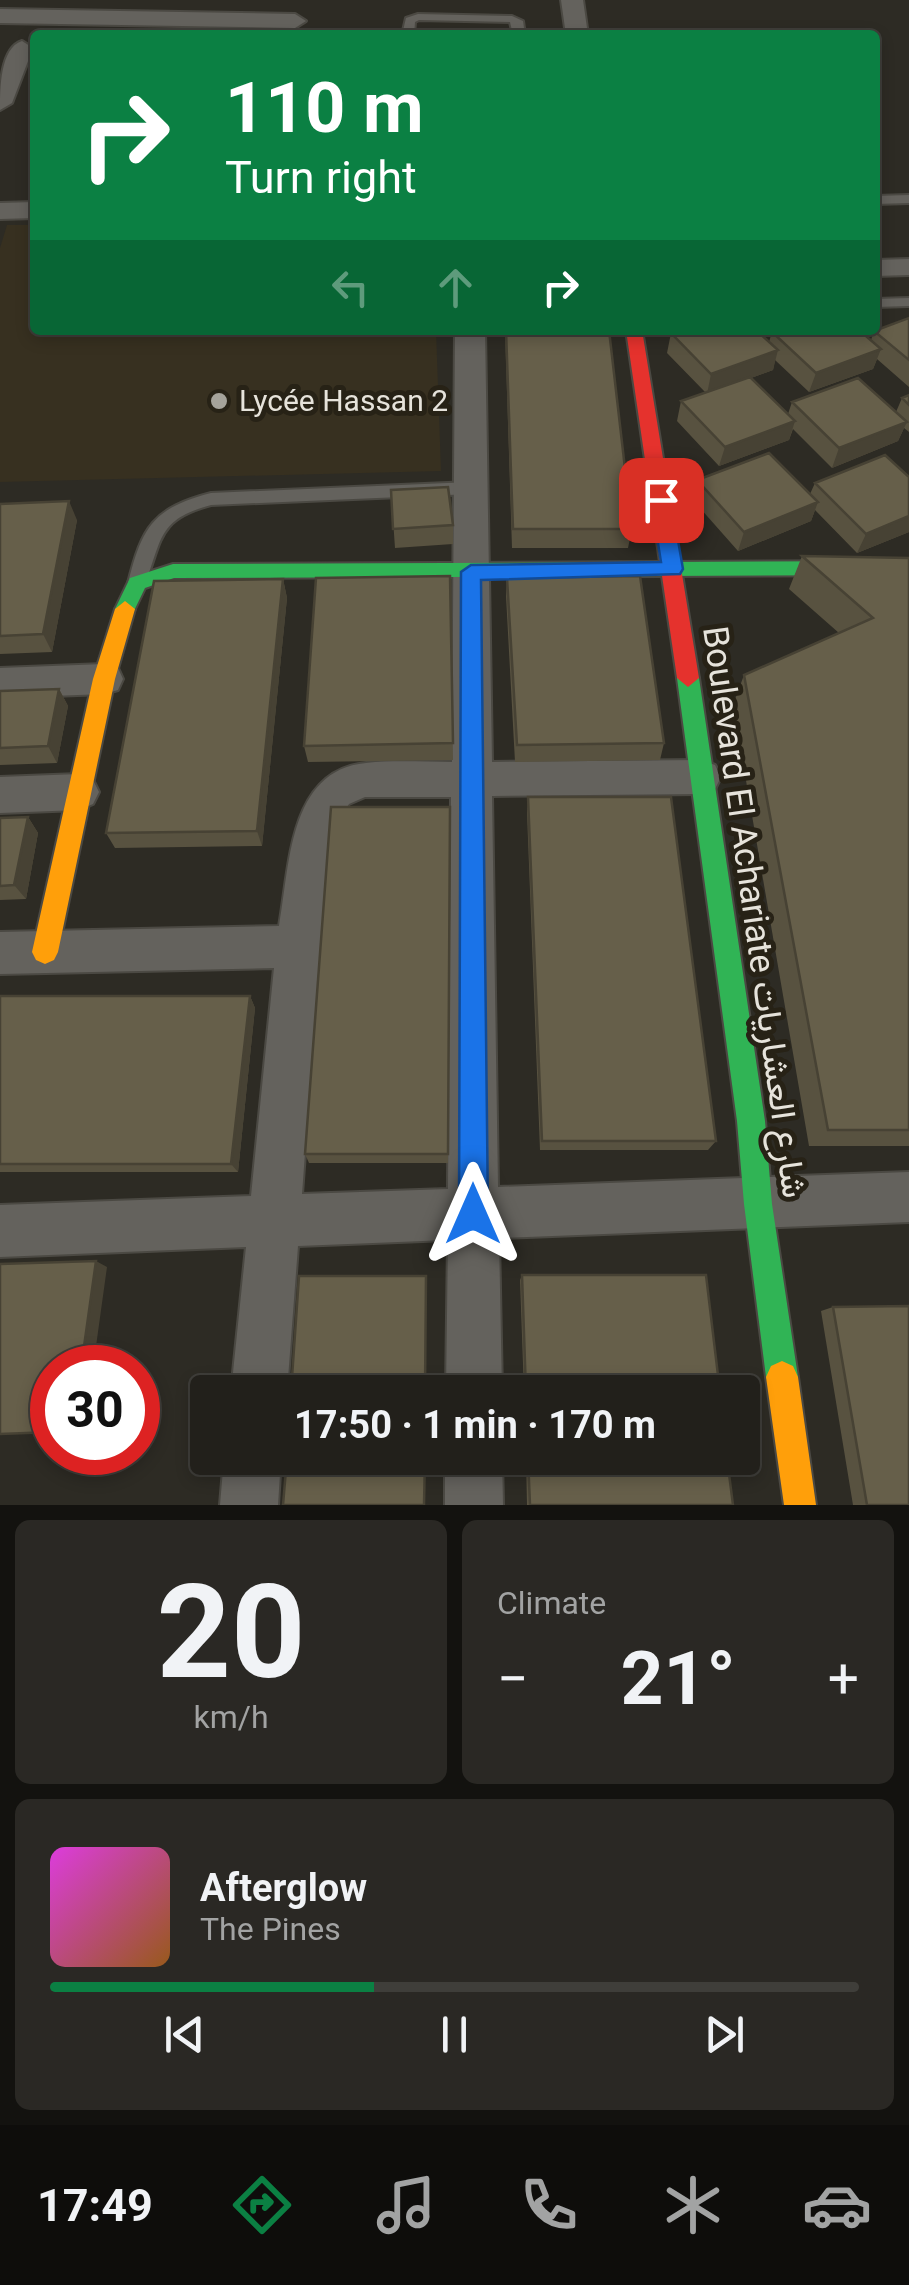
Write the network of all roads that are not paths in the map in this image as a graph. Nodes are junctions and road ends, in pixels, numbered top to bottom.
1 (12, 0) edge
2 (572, 0) edge
3 (0, 14) edge
4 (296, 19) edge
5 (409, 30) edge
6 (518, 30) edge
7 (576, 30) edge
8 (19, 48) edge
9 (30, 81) edge
10 (3, 88) edge
11 (909, 199) edge
12 (880, 200) edge
13 (30, 210) edge
14 (0, 211) edge
15 (880, 268) edge
16 (909, 268) edge
17 (909, 302) edge
18 (880, 303) edge
19 (470, 335) edge
20 (635, 335) edge
21 (470, 488) junction
22 (909, 568) edge
23 (673, 569) junction
24 (471, 572) junction
25 (138, 583) junction
26 (104, 678) junction
27 (0, 682) edge
28 (701, 777) junction
29 (471, 779) junction
30 (79, 792) junction
31 (0, 795) edge
32 (298, 947) junction
33 (46, 952) junction
34 (0, 953) edge
35 (909, 1197) edge
36 (758, 1204) junction
37 (473, 1214) junction
38 (274, 1222) junction
39 (0, 1231) edge
40 (260, 1375) edge
41 (474, 1375) edge
42 (252, 1475) edge
43 (474, 1475) edge
44 (249, 1505) edge
45 (474, 1505) edge
46 (800, 1505) edge

1 - 3 street
2 - 7 street
3 - 4 street
5 - 6 lane
8 - 10 street
9 - 10 street
11 - 12 lane
13 - 14 street
15 - 16 street
17 - 18 lane
19 - 21 street
20 - 23 street, Boulevard El Achariate شارع العشاريات
21 - 24 street
21 - 25 lane
22 - 23 street
23 - 24 street
23 - 28 street, Boulevard El Achariate شارع العشاريات
24 - 25 street
24 - 29 street
25 - 26 street
26 - 27 street
26 - 30 street
28 - 29 street
28 - 36 street, Boulevard El Achariate شارع العشاريات
29 - 32 street
29 - 37 street
30 - 31 street
30 - 33 street
32 - 33 street
32 - 38 street
33 - 34 street
35 - 36 street
36 - 37 street
36 - 46 street, Boulevard El Achariate شارع العشاريات
37 - 38 street
37 - 41 street
38 - 39 street
38 - 40 street
42 - 44 street
43 - 45 street

